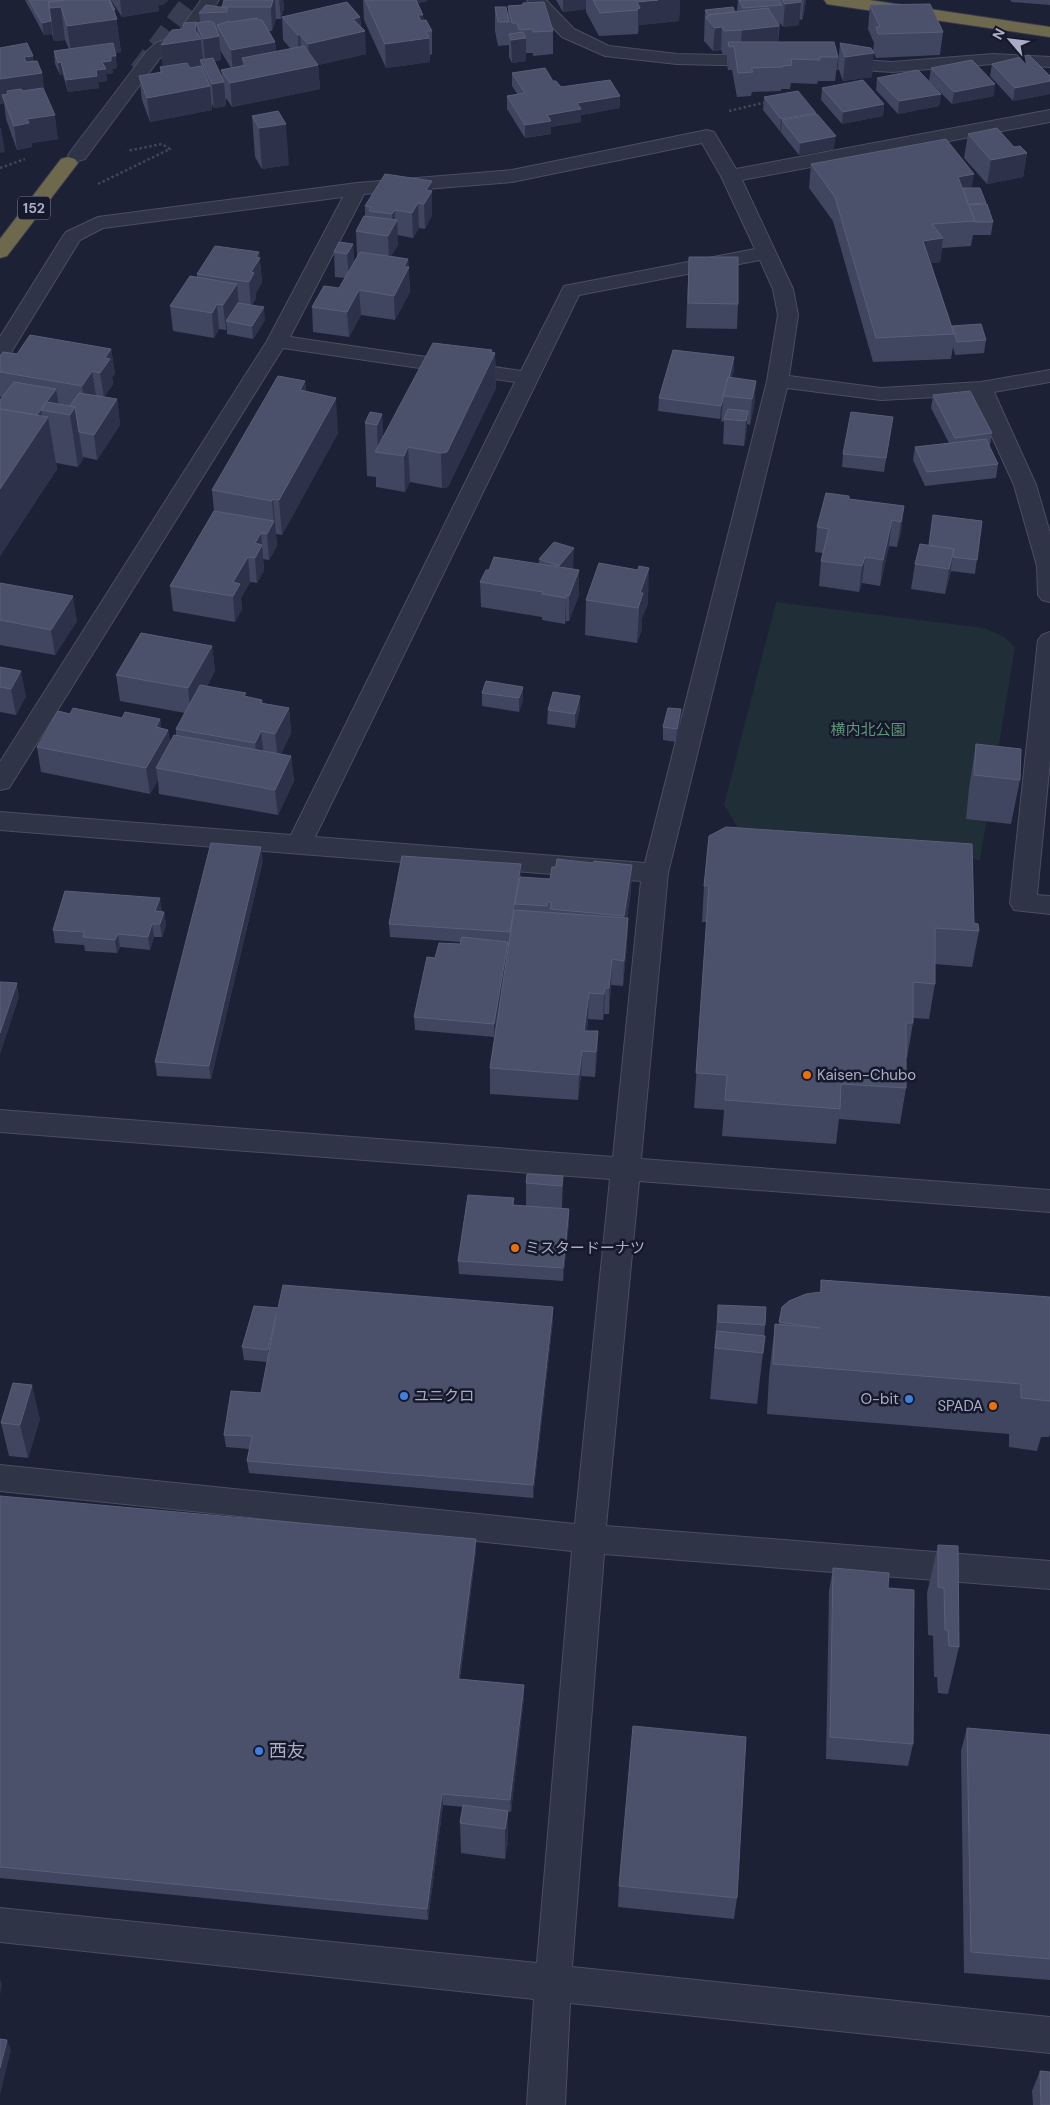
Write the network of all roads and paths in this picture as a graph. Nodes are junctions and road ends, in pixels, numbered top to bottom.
1 (210, 0) edge
2 (536, 0) edge
3 (833, 0) edge
4 (1050, 32) edge
5 (1050, 62) edge
6 (1050, 116) edge
7 (73, 159) joint
8 (731, 176) junction
9 (357, 189) junction
10 (0, 252) edge
11 (767, 253) junction
12 (276, 341) junction
13 (0, 354) edge
14 (1050, 376) edge
15 (528, 378) junction
16 (778, 381) junction
17 (981, 388) junction
18 (1050, 595) edge
19 (1050, 640) edge
20 (1044, 756) edge
21 (0, 782) edge
22 (0, 821) edge
23 (299, 844) junction
24 (655, 873) junction
25 (1050, 905) edge
26 (0, 1121) edge
27 (626, 1169) junction
28 (1050, 1201) edge
29 (0, 1478) edge
30 (589, 1539) junction
31 (1050, 1575) edge
32 (0, 1926) edge
33 (554, 1984) junction
34 (1050, 2035) edge
35 (546, 2105) edge

1 - 7 street
2 - 5 street
3 - 4 highway
6 - 8 street
7 - 10 highway, 152
8 - 9 street
8 - 11 street
9 - 12 street
9 - 13 street
11 - 15 street
11 - 16 street
12 - 15 street
12 - 21 street
14 - 17 street
15 - 23 street
16 - 17 street
16 - 24 street
17 - 18 street
19 - 20 street
20 - 25 street
22 - 23 street
23 - 24 street
24 - 27 street
26 - 27 street
27 - 28 street
27 - 30 street
29 - 30 street
30 - 31 street
30 - 33 street
32 - 33 street
33 - 34 street
33 - 35 street

